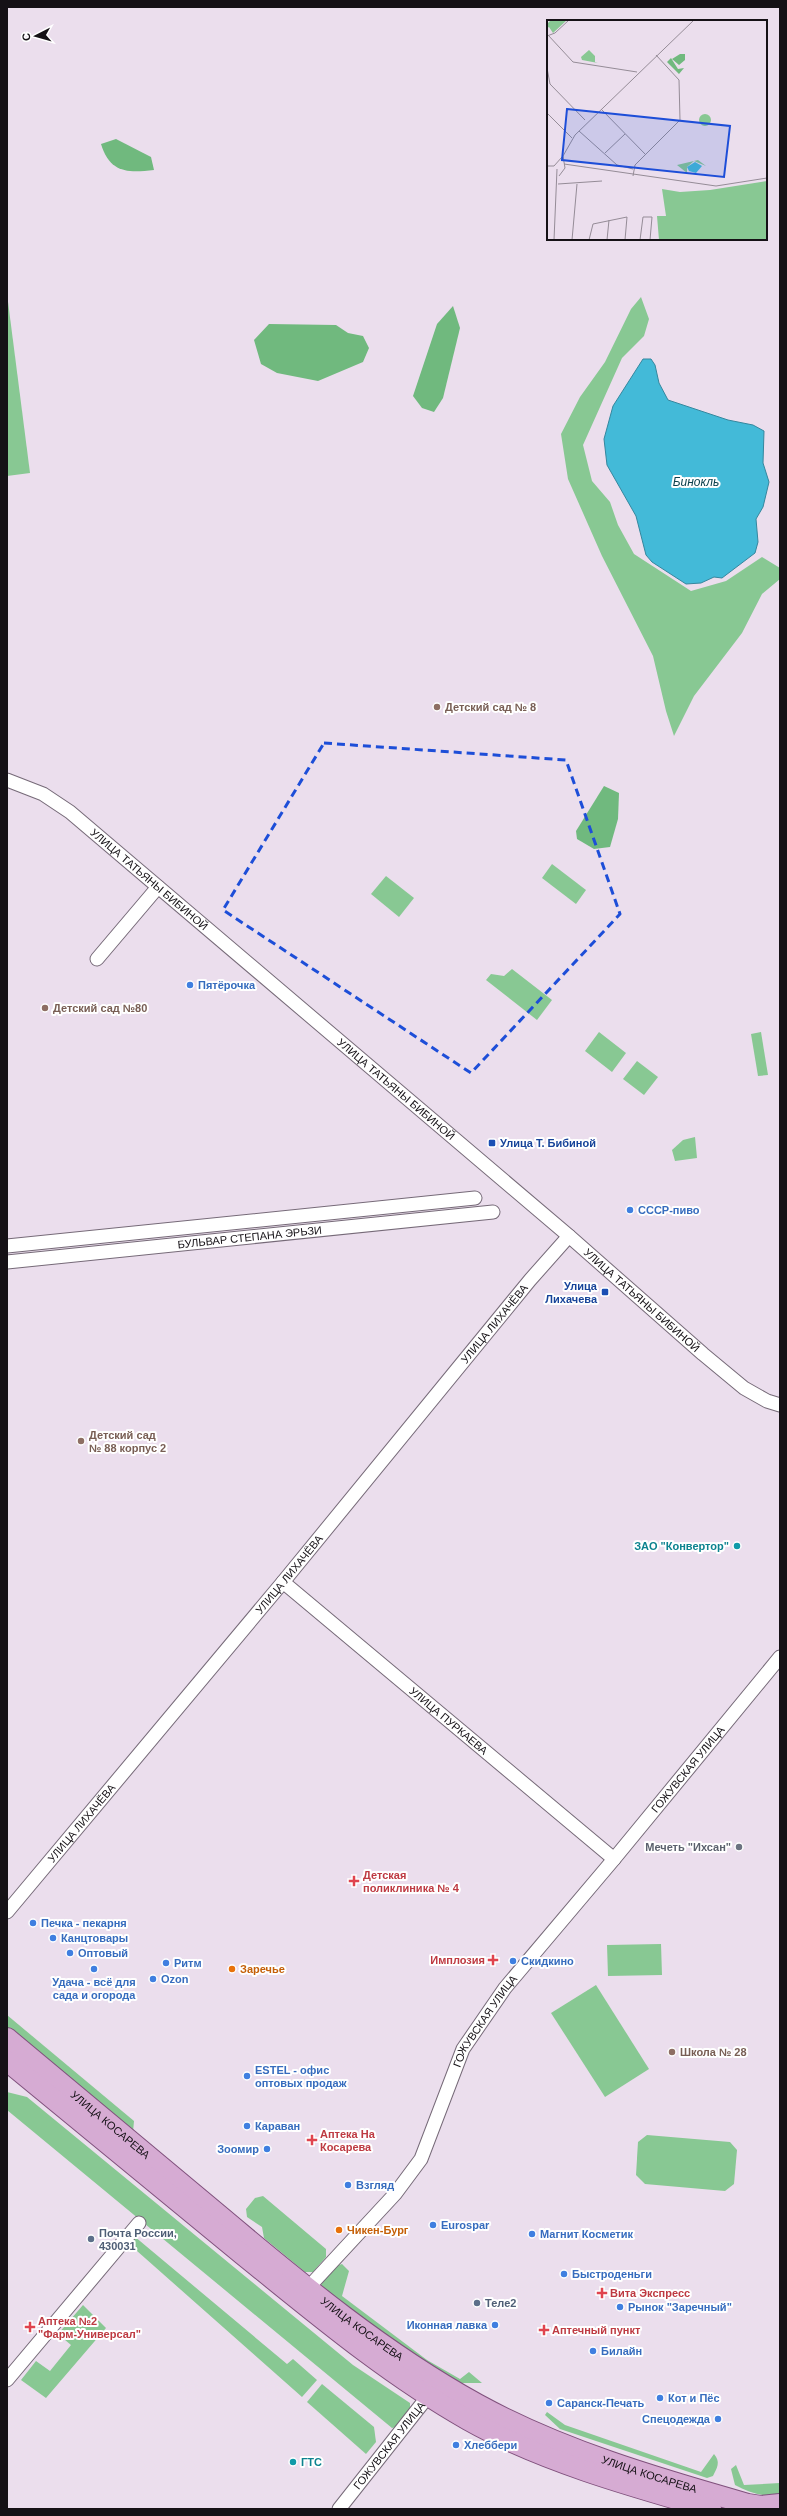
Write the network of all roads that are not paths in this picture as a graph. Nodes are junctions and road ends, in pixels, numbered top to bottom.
1 (7, 780) edge
2 (158, 887) junction
3 (97, 959) dead end
4 (475, 1198) dead end
5 (493, 1212) dead end
6 (570, 1236) junction
7 (7, 1246) edge
8 (7, 1262) edge
9 (780, 1404) edge
10 (283, 1582) junction
11 (780, 1657) edge
12 (614, 1859) junction
13 (7, 1912) edge
14 (7, 2038) edge
15 (7, 2061) edge
16 (139, 2223) dead end
17 (307, 2289) junction
18 (7, 2380) edge
19 (434, 2388) junction
20 (780, 2504) edge
21 (339, 2509) edge
22 (710, 2509) edge

1 - 2 street, УЛИЦА ТАТЬЯНЫ БИБИНОЙ
2 - 3 street
2 - 6 street, УЛИЦА ТАТЬЯНЫ БИБИНОЙ
4 - 7 street, БУЛЬВАР СТЕПАНА ЭРЬЗИ
5 - 8 street, БУЛЬВАР СТЕПАНА ЭРЬЗИ
6 - 9 street, УЛИЦА ТАТЬЯНЫ БИБИНОЙ
6 - 10 street, УЛИЦА ЛИХАЧЁВА
10 - 12 street, УЛИЦА ПУРКАЕВА
10 - 13 street, УЛИЦА ЛИХАЧЁВА
11 - 12 street, ГОЖУВСКАЯ УЛИЦА
12 - 17 street, ГОЖУВСКАЯ УЛИЦА
14 - 17 main road, УЛИЦА КОСАРЕВА
15 - 19 main road, УЛИЦА КОСАРЕВА
16 - 18 street
17 - 19 main road, УЛИЦА КОСАРЕВА
19 - 20 main road, УЛИЦА КОСАРЕВА
19 - 21 street, ГОЖУВСКАЯ УЛИЦА
19 - 22 main road, УЛИЦА КОСАРЕВА

